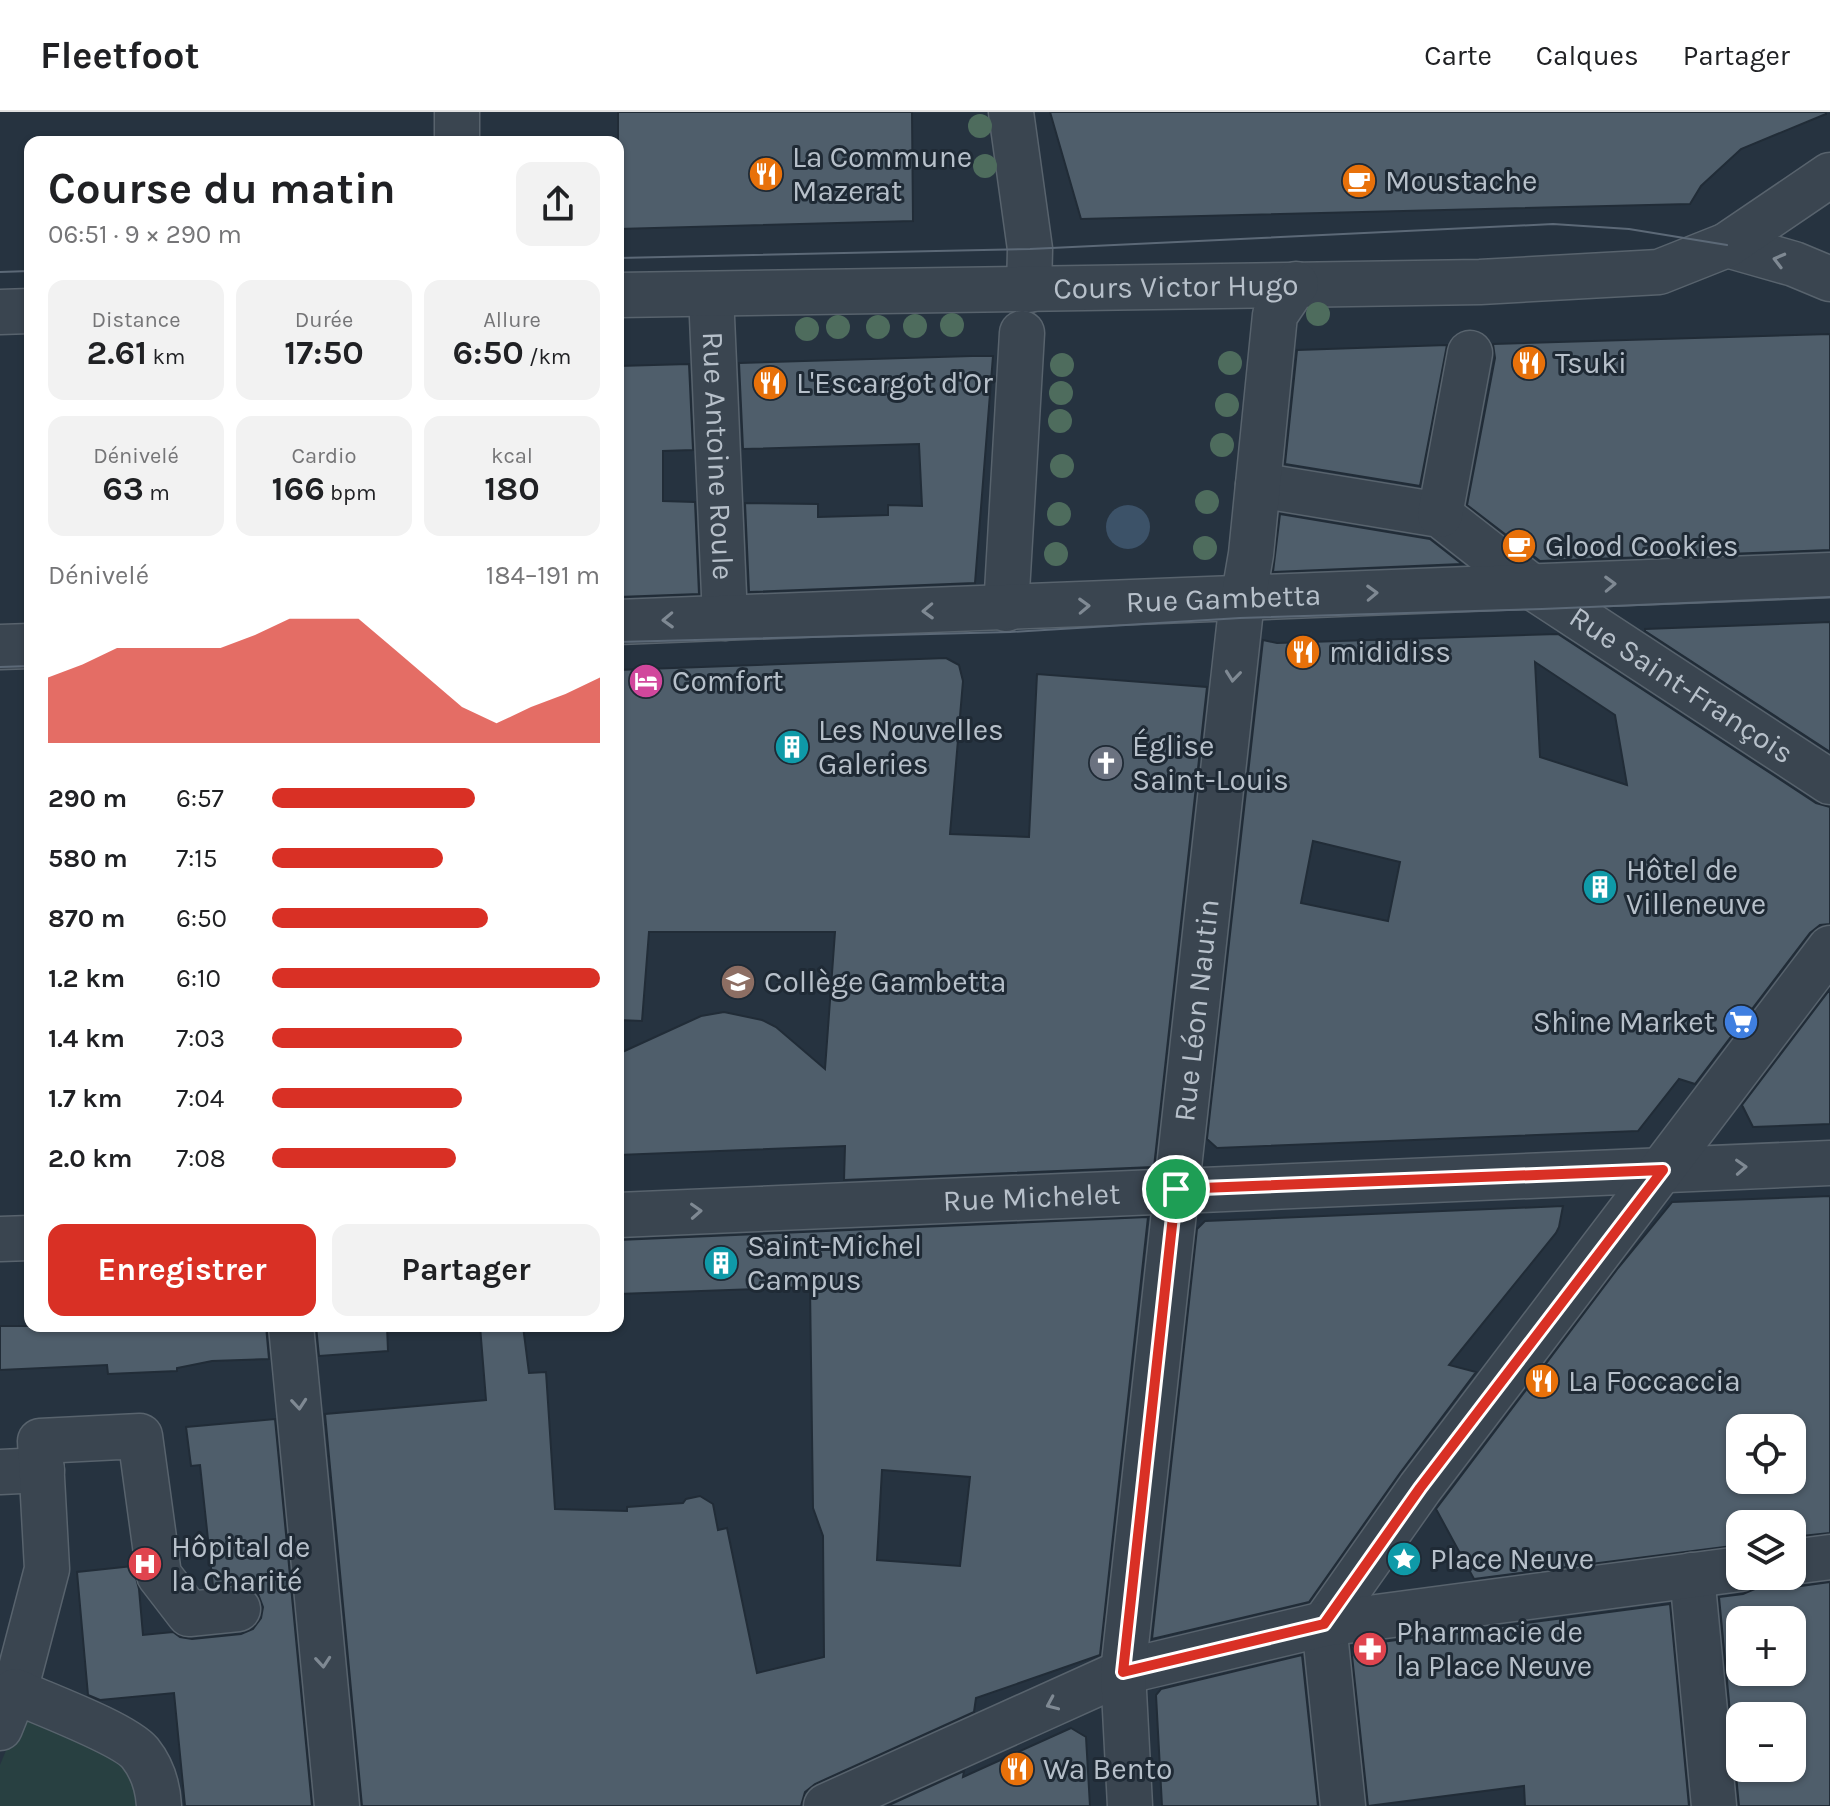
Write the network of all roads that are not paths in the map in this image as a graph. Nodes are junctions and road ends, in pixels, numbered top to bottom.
1 (457, 112) edge
2 (1011, 112) edge
3 (457, 136) edge
4 (1830, 175) edge
5 (1727, 245) junction
6 (1830, 279) edge
7 (1296, 284) junction
8 (1029, 290) junction
9 (711, 294) junction
10 (624, 295) edge
11 (24, 311) edge
12 (0, 312) edge
13 (1022, 333) dead end
14 (1470, 353) dead end
15 (1258, 485) junction
16 (1440, 515) junction
17 (1830, 575) edge
18 (1532, 587) junction
19 (1244, 598) junction
20 (1006, 609) junction
21 (725, 618) junction
22 (624, 622) edge
23 (24, 646) edge
24 (0, 647) edge
25 (1830, 782) edge
26 (1830, 948) edge
27 (1830, 1163) edge
28 (1663, 1170) junction
29 (1176, 1189) junction
30 (624, 1215) edge
31 (24, 1238) edge
32 (0, 1239) edge
33 (292, 1332) edge
34 (21, 1471) edge
35 (1830, 1557) edge
36 (1806, 1560) edge
37 (1726, 1571) edge
38 (1692, 1575) junction
39 (238, 1609) dead end
40 (1324, 1624) junction
41 (1123, 1672) junction
42 (5, 1701) edge
43 (159, 1806) edge
44 (337, 1806) edge
45 (826, 1806) edge
46 (1130, 1806) edge
47 (1343, 1806) edge
48 (1714, 1806) edge

1 - 3 street
2 - 8 street
4 - 5 street, Cours Victor Hugo
6 -> 5 street
5 - 7 street, Cours Victor Hugo
7 - 8 street, Cours Victor Hugo
7 - 15 street, Rue Léon Nautin
8 - 9 street, Cours Victor Hugo
9 - 10 street, Cours Victor Hugo
9 - 21 street, Rue Antoine Roule
11 - 12 street
13 - 20 street
14 - 16 street
15 - 16 street
15 - 19 street, Rue Léon Nautin
16 - 18 street, Rue Saint-François
18 -> 17 street, Rue Gambetta
19 -> 18 street, Rue Gambetta
18 - 25 street, Rue Saint-François
20 -> 19 street, Rue Gambetta
19 -> 29 street, Rue Léon Nautin
20 -> 21 street, Rue Gambetta
21 -> 22 street, Rue Gambetta
23 - 24 street
26 - 28 street
28 -> 27 street, Rue Michelet
28 - 29 street, Rue Michelet
28 - 40 street
30 -> 29 street, Rue Michelet
29 - 41 street, Rue Léon Nautin
31 - 32 street
33 -> 44 street
34 - 39 street
34 - 42 street
35 - 36 street
37 - 38 street
38 - 40 street
38 - 48 street
40 - 41 street
40 - 47 street
41 -> 45 street
41 - 46 street, Rue Léon Nautin
42 - 43 street

